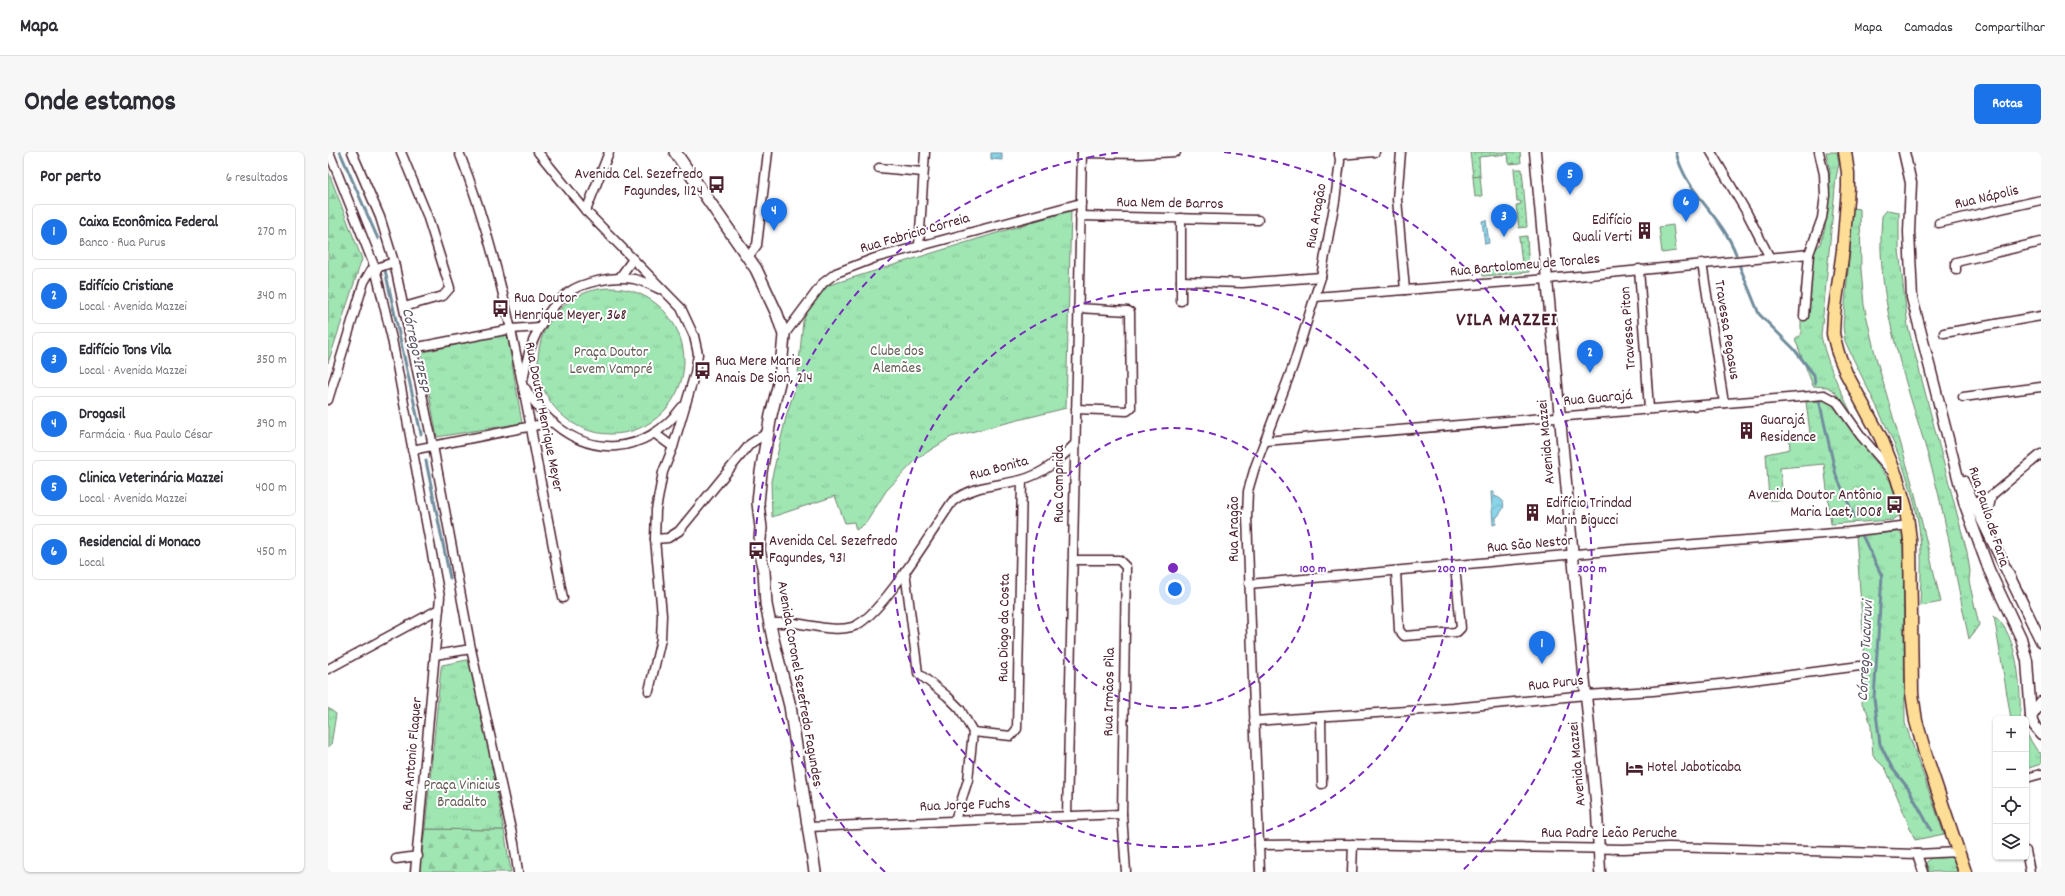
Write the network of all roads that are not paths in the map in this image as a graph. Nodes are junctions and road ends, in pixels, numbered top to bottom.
1 (329, 152) edge
2 (352, 152) edge
3 (401, 152) edge
4 (459, 152) edge
5 (538, 152) edge
6 (609, 152) edge
7 (674, 152) edge
8 (768, 152) edge
9 (924, 152) edge
10 (1082, 152) edge
11 (1176, 152) edge
12 (1375, 152) edge
13 (1401, 152) edge
14 (1535, 152) edge
15 (1711, 152) edge
16 (1819, 152) edge
17 (1845, 152) edge
18 (1904, 152) edge
19 (1339, 154) edge
20 (879, 168) dead end
21 (923, 172) junction
22 (2041, 200) edge
23 (1081, 203) junction
24 (586, 211) junction
25 (1080, 216) junction
26 (1181, 218) junction
27 (1258, 220) dead end
28 (1939, 223) dead end
29 (2041, 242) edge
30 (919, 246) junction
31 (1809, 254) junction
32 (1769, 256) junction
33 (748, 257) junction
34 (633, 259) junction
35 (392, 262) junction
36 (1702, 263) junction
37 (377, 267) junction
38 (1639, 269) junction
39 (1956, 270) dead end
40 (620, 277) junction
41 (1321, 277) junction
42 (1547, 278) junction
43 (1181, 282) junction
44 (1405, 290) junction
45 (664, 291) junction
46 (1315, 297) junction
47 (1181, 302) dead end
48 (404, 307) junction
49 (1078, 308) junction
50 (1804, 316) dead end
51 (2041, 316) edge
52 (540, 327) junction
53 (511, 329) junction
54 (1944, 333) dead end
55 (784, 335) junction
56 (413, 348) junction
57 (523, 381) junction
58 (2041, 387) edge
59 (329, 396) edge
60 (1963, 397) dead end
61 (1724, 403) junction
62 (685, 404) junction
63 (1649, 409) junction
64 (1076, 410) junction
65 (1560, 417) junction
66 (553, 422) junction
67 (530, 427) junction
68 (654, 432) junction
69 (768, 432) junction
70 (1265, 441) junction
71 (1074, 445) junction
72 (431, 447) junction
73 (673, 447) junction
74 (414, 450) junction
75 (2041, 454) edge
76 (1955, 465) junction
77 (1897, 478) junction
78 (1022, 480) junction
79 (1992, 495) junction
80 (1976, 504) junction
81 (1985, 523) junction
82 (1910, 525) junction
83 (655, 539) junction
84 (1573, 556) junction
85 (1074, 560) junction
86 (1455, 566) junction
87 (905, 571) junction
88 (1396, 571) junction
89 (1249, 584) junction
90 (563, 598) dead end
91 (439, 609) junction
92 (773, 623) junction
93 (2041, 641) edge
94 (471, 649) junction
95 (435, 655) junction
96 (1860, 666) dead end
97 (328, 669) edge
98 (649, 691) dead end
99 (1586, 695) junction
100 (2041, 702) edge
101 (1321, 717) junction
102 (2031, 717) junction
103 (1254, 721) junction
104 (973, 732) junction
105 (2041, 734) edge
106 (2041, 774) edge
107 (2029, 777) edge
108 (1322, 784) dead end
109 (1122, 814) junction
110 (1067, 816) junction
111 (955, 820) junction
112 (809, 827) junction
113 (1353, 844) junction
114 (1259, 845) junction
115 (1599, 849) junction
116 (1917, 854) junction
117 (1959, 854) junction
118 (418, 856) junction
119 (396, 859) dead end
120 (2028, 860) edge
121 (415, 872) edge
122 (518, 872) edge
123 (815, 872) edge
124 (1126, 872) edge
125 (1260, 872) edge
126 (1352, 872) edge
127 (1600, 872) edge
128 (1923, 872) edge
129 (1961, 872) edge
130 (1965, 872) edge
131 (2030, 872) edge

1 - 37 street, Rua Antonio Flaquer
2 - 35 street
3 - 48 street
4 - 53 street, Rua Doutor Henrique Meyer
5 - 24 street
6 - 24 street
7 - 33 main road, Avenida Coronel Sezefredo Fagundes
8 - 33 street
9 - 21 street
10 - 11 street
10 - 23 street, Rua Comprida
12 - 19 street
13 - 44 street
14 - 42 street, Avenida Mazzei
15 - 32 street
16 - 31 street
17 - 77 main road
18 - 76 street
19 - 41 street, Rua Aragão
20 - 21 street
21 - 30 street
22 - 28 street, Rua Nápolis
23 - 25 street, Rua Comprida
23 - 30 street, Rua Fabricio Correia
24 - 34 street
25 - 26 street, Rua Nem de Barros
25 - 49 street, Rua Comprida
26 - 27 street, Rua Nem de Barros
26 - 43 street
29 - 39 street
30 - 55 street, Rua Fabricio Correia
31 - 32 street, Rua Bartolomeu de Torales
31 - 50 street
32 - 36 street, Rua Bartolomeu de Torales
33 - 55 main road, Avenida Coronel Sezefredo Fagundes
34 - 40 street
34 - 45 street
35 - 37 street
35 - 48 street
36 - 38 street, Rua Bartolomeu de Torales
36 - 61 street, Travessa Pegasus
37 - 59 street
37 - 74 street, Rua Antonio Flaquer
38 - 42 street, Rua Bartolomeu de Torales
38 - 63 street, Travessa Piton
40 - 45 street
40 - 52 street
41 - 43 street
41 - 46 street, Rua Aragão
42 - 44 street, Rua Bartolomeu de Torales
42 - 65 street, Avenida Mazzei
43 - 47 street
44 - 46 street, Rua Bartolomeu de Torales
45 - 62 street
46 - 70 street, Rua Aragão
48 - 56 street
49 - 64 street, Rua Comprida
49 - 64 street
51 - 54 street
52 - 53 street
52 - 57 street
53 - 56 street
53 - 57 street, Rua Doutor Henrique Meyer
55 - 69 main road, Avenida Coronel Sezefredo Fagundes
56 - 72 street
57 - 66 street
57 - 67 street, Rua Doutor Henrique Meyer
58 - 60 street
61 - 63 street, Rua Guarajá
61 - 77 street, Rua Guarajá
62 - 68 street
62 - 73 street
63 - 65 street, Rua Guarajá
64 - 71 street, Rua Comprida
65 - 70 street, Rua Guarajá
65 - 84 street, Avenida Mazzei
66 - 67 street
66 - 68 street
67 - 72 street
67 - 90 street, Rua Doutor Henrique Meyer
68 - 73 street
69 - 83 street
69 - 92 main road, Avenida Coronel Sezefredo Fagundes
70 - 89 street, Rua Aragão
71 - 78 street, Rua Bonita
71 - 85 street, Rua Comprida
72 - 74 street
72 - 94 street
73 - 83 street
74 - 91 street, Rua Antonio Flaquer
75 - 79 street
76 - 80 street, Rua Paulo de Faria
76 - 102 street, Rua Paulo de Faria
77 - 82 main road
78 - 87 street, Rua Bonita
78 - 104 street, Rua Diogo da Costa
79 - 80 street
79 - 81 street
80 - 81 street, Rua Paulo de Faria
81 - 93 street, Rua Paulo de Faria
82 - 84 street, Rua São Nestor
82 - 117 main road
83 - 98 street
84 - 86 street, Rua São Nestor
84 - 99 street, Avenida Mazzei
85 - 109 street, Rua Irmãos Pìla
85 - 110 street, Rua Comprida
86 - 88 street, Rua São Nestor
86 - 88 street
87 - 92 street, Rua Bonita
87 - 104 street
88 - 89 street, Rua São Nestor
89 - 103 street, Rua Aragão
91 - 95 street, Rua Antonio Flaquer
91 - 97 street
92 - 112 main road, Avenida Coronel Sezefredo Fagundes
94 - 95 street
94 - 122 street
95 - 118 street, Rua Antonio Flaquer
96 - 99 street, Rua Purus
99 - 101 street, Rua Purus
99 - 115 street, Avenida Mazzei
100 - 102 street
101 - 103 street, Rua Purus
101 - 108 street
102 - 105 street, Rua Paulo de Faria
103 - 114 street, Rua Aragão
104 - 111 street
106 - 107 street
109 - 110 street, Rua Jorge Fuchs
109 - 124 street, Rua Irmãos Pìla
110 - 111 street, Rua Jorge Fuchs
111 - 112 street, Rua Jorge Fuchs
112 - 123 main road, Avenida Coronel Sezefredo Fagundes
113 - 114 street, Rua Padre Leão Peruche
113 - 115 street, Rua Padre Leão Peruche
113 - 126 street
114 - 125 street, Rua Aragão
115 - 116 street, Rua Padre Leão Peruche
115 - 127 street, Avenida Mazzei
116 - 117 street, Rua Padre Leão Peruche
116 - 128 street
117 - 129 main road
117 - 130 main road
118 - 119 street
118 - 121 street, Rua Antonio Flaquer
120 - 131 street

